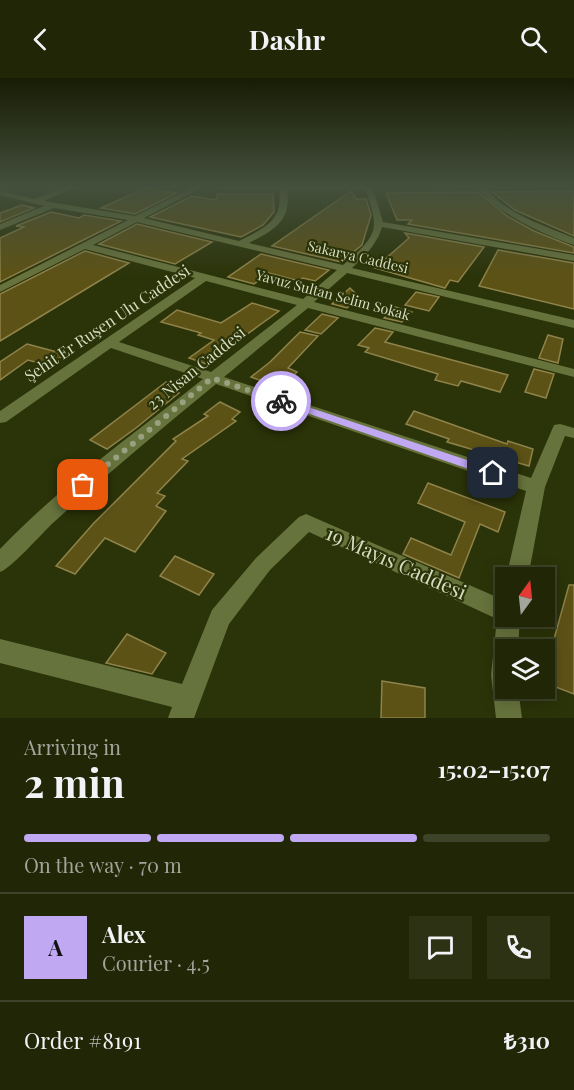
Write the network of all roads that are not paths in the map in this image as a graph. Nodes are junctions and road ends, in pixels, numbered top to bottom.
1 (23, 217) edge
2 (123, 217) edge
3 (140, 217) edge
4 (281, 217) edge
5 (377, 217) edge
6 (525, 217) edge
7 (136, 219) junction
8 (379, 224) junction
9 (0, 226) edge
10 (574, 242) edge
11 (240, 244) junction
12 (84, 246) junction
13 (574, 258) edge
14 (343, 269) junction
15 (204, 277) junction
16 (0, 289) edge
17 (306, 303) junction
18 (574, 324) edge
19 (107, 342) junction
20 (574, 373) edge
21 (212, 378) junction
22 (0, 417) edge
23 (574, 433) edge
24 (536, 487) junction
25 (0, 563) edge
26 (519, 567) edge
27 (495, 607) edge
28 (0, 651) edge
29 (506, 699) edge
30 (184, 708) edge
31 (509, 718) edge

1 - 9 street
2 - 7 street, Sakarya Caddesi
3 - 7 street
4 - 11 street
5 - 8 street
6 - 10 street
7 - 11 street, Sakarya Caddesi
7 - 12 street
8 - 13 street
8 - 14 street, 23 Nisan Caddesi
11 - 14 street, Sakarya Caddesi
12 - 15 street, Yavuz Sultan Selim Sokak
12 - 16 street
14 - 17 street, 23 Nisan Caddesi
14 - 18 street, Sakarya Caddesi
15 - 17 street, Yavuz Sultan Selim Sokak
15 - 19 street, Şehit Er Ruşen Ulu Caddesi
17 - 20 street, Yavuz Sultan Selim Sokak
17 - 21 street, 23 Nisan Caddesi
19 - 21 street
19 - 22 street, Şehit Er Ruşen Ulu Caddesi
21 - 24 street
21 - 25 street, 23 Nisan Caddesi
23 - 24 street
24 - 26 street
27 - 30 street, 19 Mayıs Caddesi
28 - 30 street
29 - 31 street

